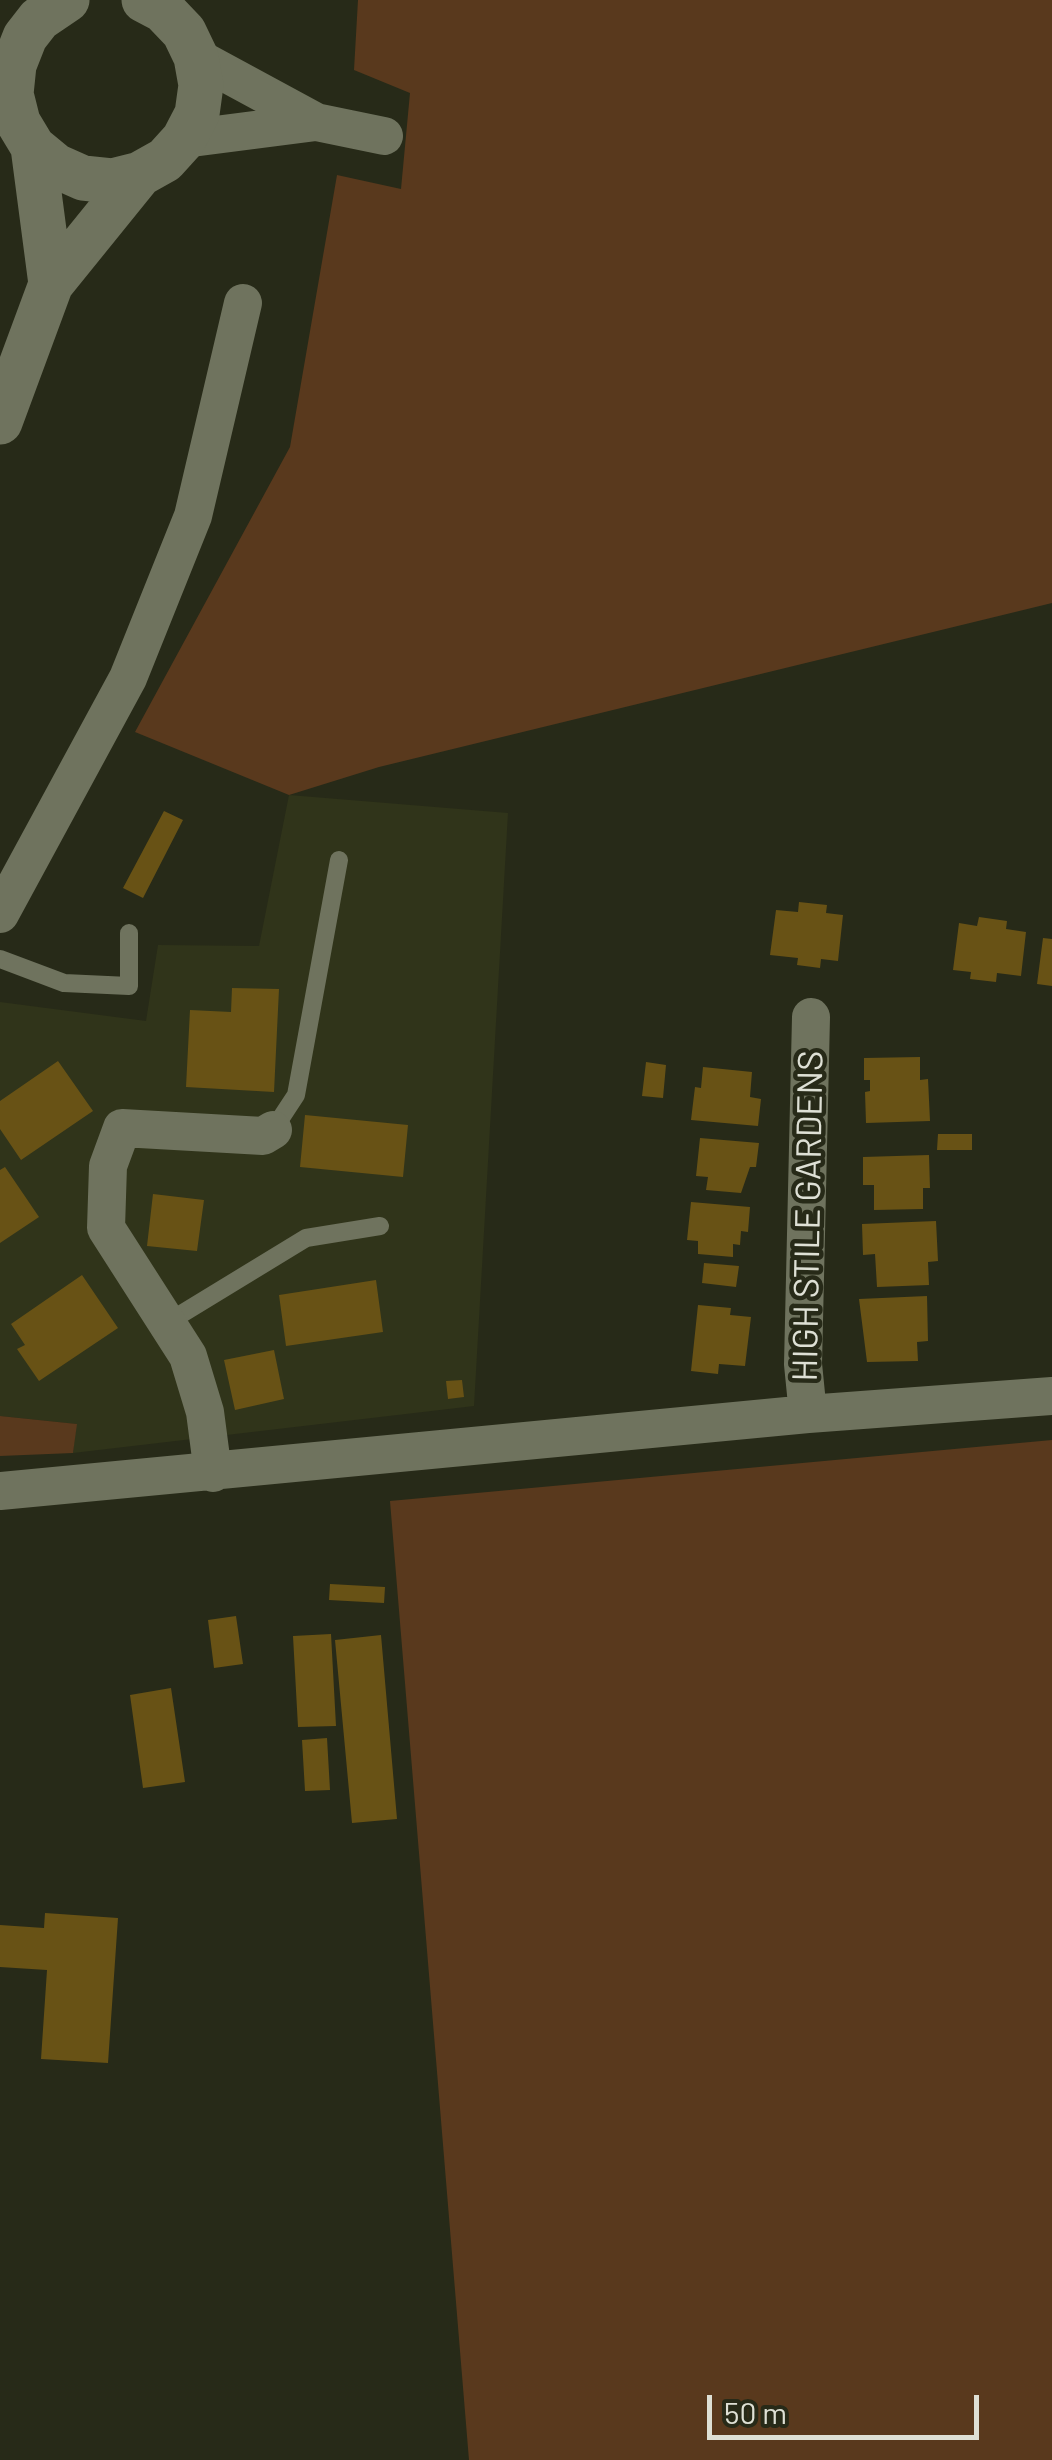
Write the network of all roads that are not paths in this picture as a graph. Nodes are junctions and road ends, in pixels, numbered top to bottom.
1 (68, 0) edge
2 (144, 0) edge
3 (188, 30) edge
4 (12, 38) edge
5 (316, 122) junction
6 (17, 127) edge
7 (384, 136) dead end
8 (184, 139) junction
9 (140, 174) junction
10 (51, 284) junction
11 (243, 302) dead end
12 (0, 422) edge
13 (339, 860) dead end
14 (0, 914) edge
15 (129, 933) dead end
16 (0, 959) edge
17 (811, 1017) dead end
18 (273, 1130) joint
19 (380, 1226) dead end
20 (164, 1325) junction
21 (1052, 1396) edge
22 (808, 1414) junction
23 (212, 1473) junction
24 (0, 1491) edge

1 - 4 street
2 - 3 street
3 - 5 street
3 - 8 street
4 - 6 street
5 - 7 street
5 - 8 street
6 - 9 street
6 - 10 street
8 - 9 street
9 - 10 street
10 - 12 street
11 - 14 street
13 - 18 lane
15 - 16 lane
17 - 22 street, HIGH STILE GARDENS
18 - 20 street
19 - 20 lane
20 - 23 street
21 - 22 street
22 - 23 street
23 - 24 street

